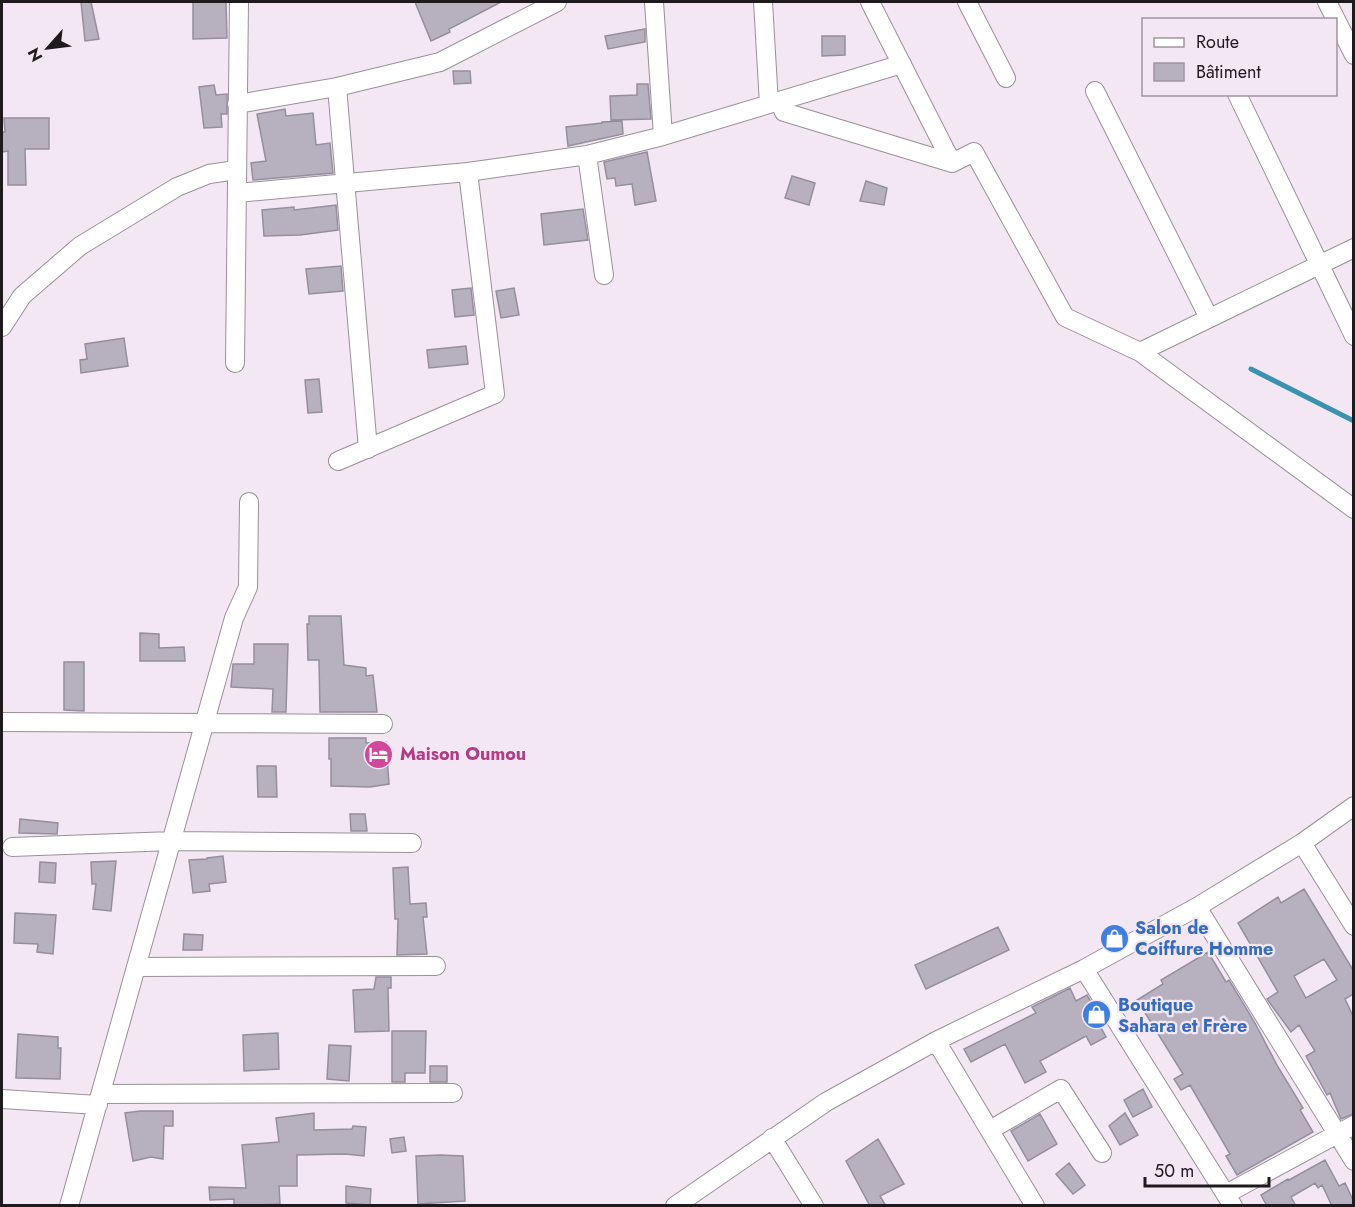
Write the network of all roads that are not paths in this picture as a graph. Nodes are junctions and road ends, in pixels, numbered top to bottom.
1 (239, 2) edge
2 (557, 2) edge
3 (654, 2) edge
4 (763, 2) edge
5 (870, 2) edge
6 (969, 2) edge
7 (1327, 2) edge
8 (1335, 18) edge
9 (1337, 22) edge
10 (1353, 55) edge
11 (902, 64) junction
12 (1006, 78) dead end
13 (337, 87) junction
14 (1095, 92) dead end
15 (1238, 96) edge
16 (774, 102) junction
17 (237, 104) junction
18 (663, 136) junction
19 (587, 155) junction
20 (952, 163) junction
21 (236, 170) junction
22 (468, 172) junction
23 (345, 183) junction
24 (237, 193) junction
25 (1353, 248) edge
26 (1319, 265) junction
27 (604, 275) dead end
28 (1209, 318) junction
29 (2, 327) edge
30 (1353, 336) edge
31 (1140, 352) junction
32 (235, 363) dead end
33 (368, 449) junction
34 (338, 461) dead end
35 (249, 502) dead end
36 (1353, 509) edge
37 (2, 722) edge
38 (205, 723) junction
39 (383, 724) dead end
40 (1353, 806) edge
41 (172, 841) junction
42 (412, 843) dead end
43 (1302, 843) junction
44 (12, 848) dead end
45 (1197, 907) junction
46 (1353, 926) edge
47 (436, 966) dead end
48 (136, 967) junction
49 (1084, 969) junction
50 (936, 1041) junction
51 (453, 1093) dead end
52 (2, 1099) edge
53 (99, 1099) junction
54 (1353, 1125) edge
55 (990, 1130) junction
56 (1337, 1134) junction
57 (772, 1138) junction
58 (1102, 1153) dead end
59 (1353, 1161) edge
60 (1230, 1200) edge
61 (69, 1206) edge
62 (675, 1206) edge
63 (814, 1206) edge
64 (1035, 1206) edge

1 - 17 street
2 - 13 street
3 - 18 street
4 - 16 street
5 - 11 street
6 - 12 street
7 - 8 street
9 - 10 street
11 - 16 street
11 - 20 street
13 - 17 street
13 - 23 street
14 - 28 street
15 - 26 street
16 - 18 street
16 - 20 street
17 - 21 street
18 - 19 street
19 - 22 street
19 - 27 street
20 - 31 street
21 - 24 street
21 - 29 street
22 - 23 street
22 - 33 street
23 - 24 street
23 - 33 street
24 - 32 street
25 - 26 street
26 - 28 street
26 - 30 street
28 - 31 street
31 - 36 street
33 - 34 street
35 - 38 street
37 - 38 street
38 - 39 street
38 - 41 street
40 - 43 street
41 - 42 street
41 - 44 street
41 - 48 street
43 - 45 street
43 - 46 street
45 - 49 street
45 - 56 street
47 - 48 street
48 - 53 street
49 - 50 street
49 - 60 street
50 - 55 street
50 - 57 street
51 - 53 street
52 - 53 street
53 - 61 street
54 - 56 street
55 - 58 street
55 - 64 street
56 - 59 street
56 - 60 street
57 - 62 street
57 - 63 street

